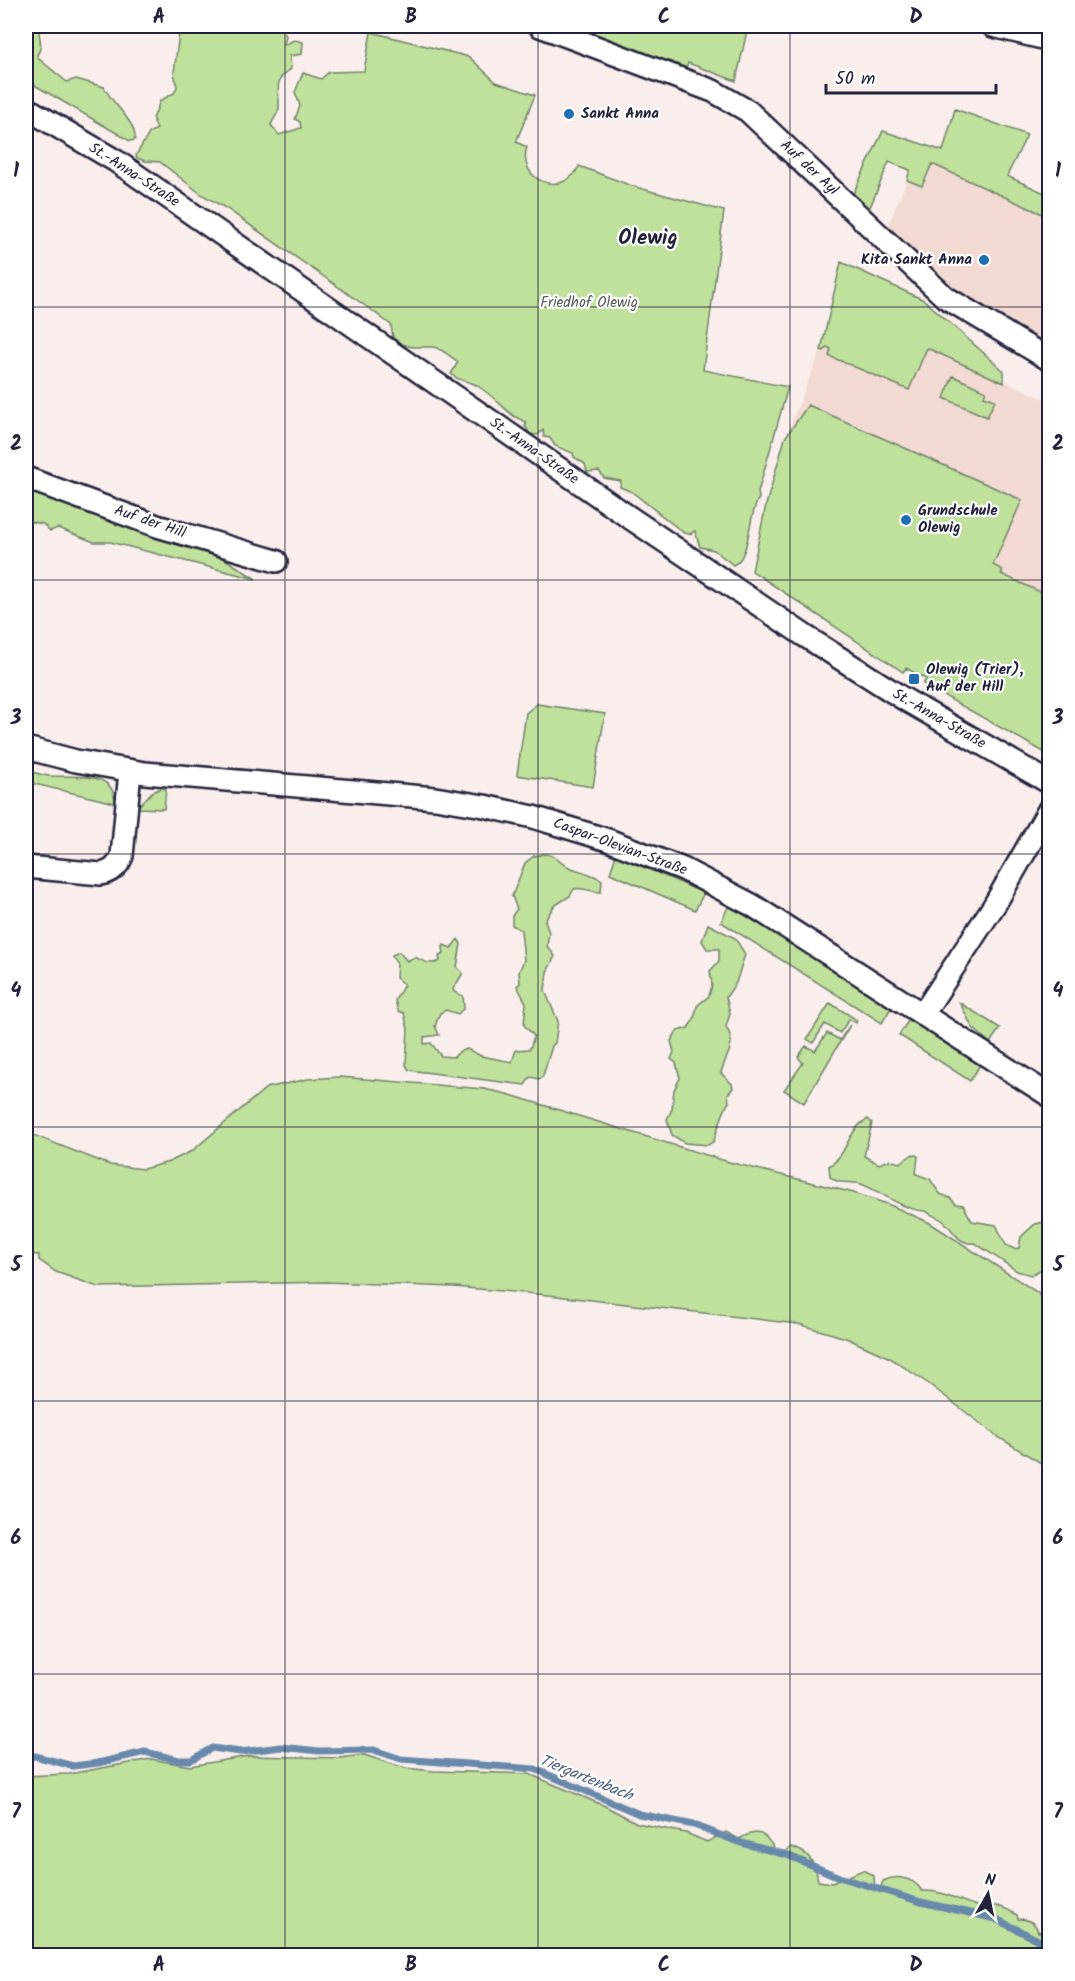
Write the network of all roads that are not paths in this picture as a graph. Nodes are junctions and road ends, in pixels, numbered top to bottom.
1 (540, 26) edge
2 (993, 26) edge
3 (1050, 40) edge
4 (26, 108) edge
5 (1050, 360) edge
6 (26, 478) edge
7 (276, 561) dead end
8 (26, 748) edge
9 (130, 771) junction
10 (1050, 783) edge
11 (1050, 808) edge
12 (26, 867) edge
13 (923, 1014) junction
14 (1050, 1096) edge

1 - 5 street, Auf der Ayl
2 - 3 street
4 - 10 street, St.-Anna-Straße
6 - 7 street, Auf der Hill
8 - 9 street, Caspar-Olevian-Straße
9 - 12 street
9 - 13 street, Caspar-Olevian-Straße
11 - 13 street
13 - 14 street, Caspar-Olevian-Straße

